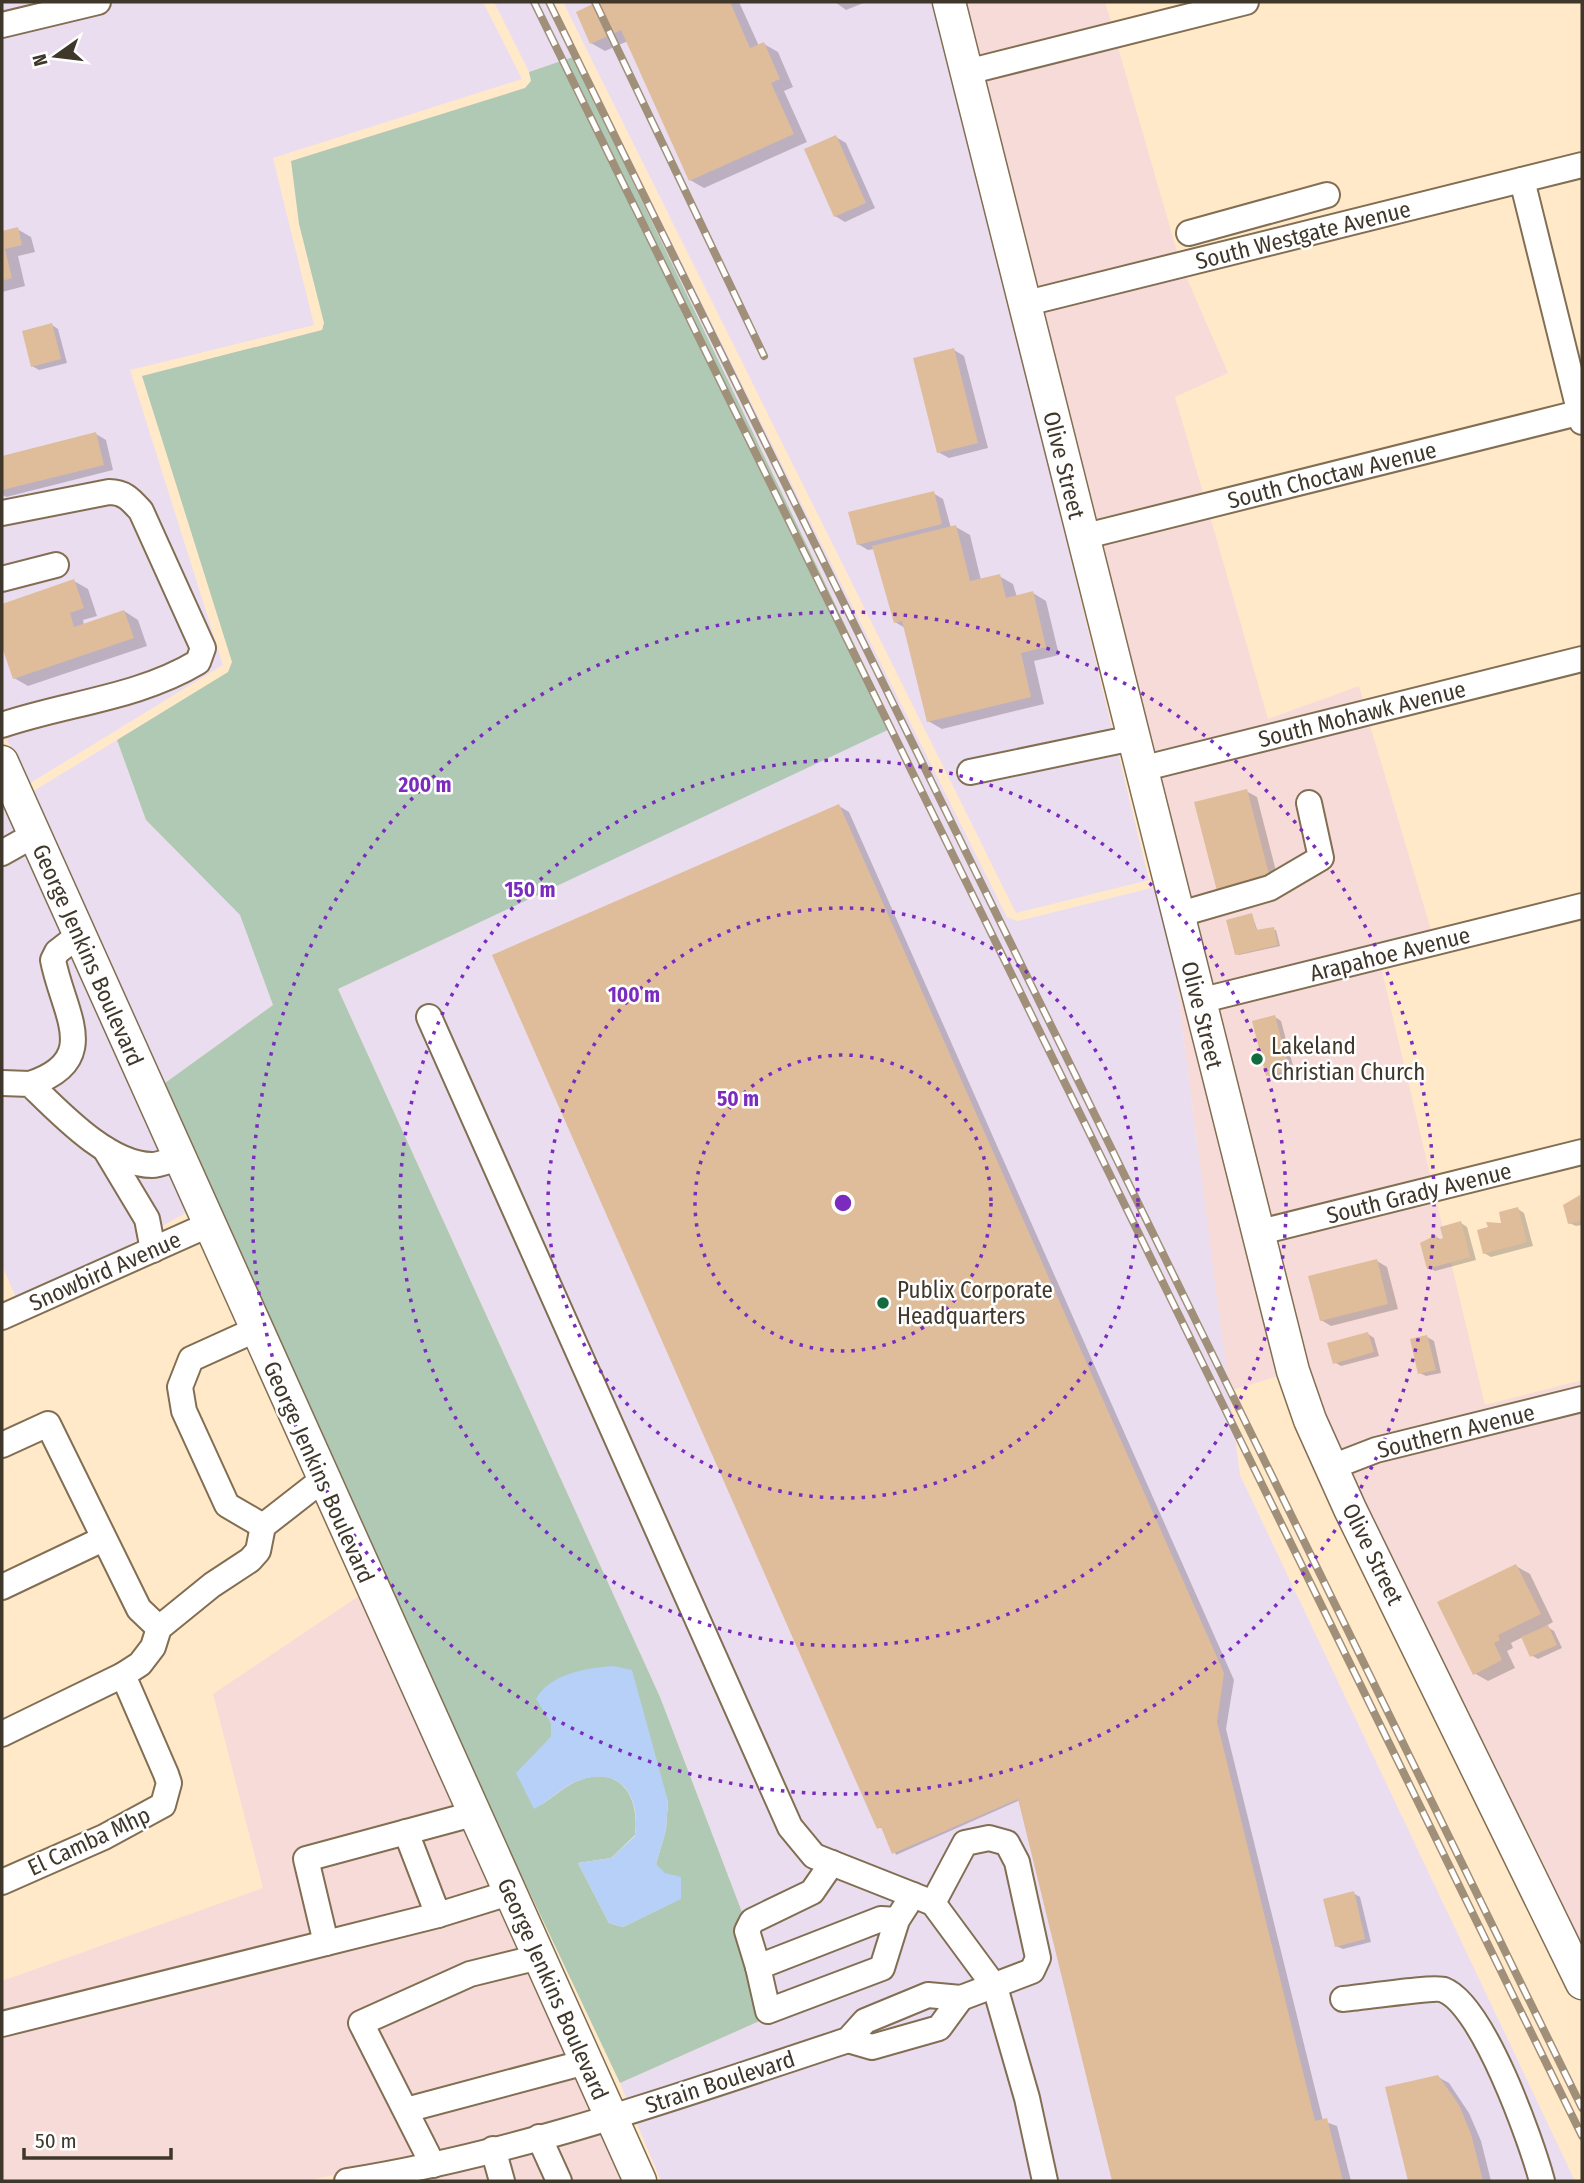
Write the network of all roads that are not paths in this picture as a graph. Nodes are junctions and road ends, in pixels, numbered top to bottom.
1 (98, 2) edge
2 (949, 2) edge
3 (1246, 2) edge
4 (2, 25) edge
5 (967, 72) junction
6 (1582, 165) edge
7 (1522, 180) junction
8 (1255, 215) junction
9 (1314, 232) junction
10 (1263, 244) junction
11 (1210, 257) junction
12 (1023, 304) junction
13 (1581, 416) edge
14 (2, 513) edge
15 (1082, 537) junction
16 (56, 565) dead end
17 (2, 579) edge
18 (1582, 659) edge
19 (2, 725) edge
20 (1133, 738) junction
21 (2, 762) edge
22 (1141, 769) junction
23 (970, 772) dead end
24 (1309, 803) dead end
25 (34, 835) junction
26 (2, 853) edge
27 (1582, 906) edge
28 (1177, 915) junction
29 (79, 935) junction
30 (1199, 1001) junction
31 (429, 1017) dead end
32 (2, 1083) edge
33 (30, 1084) junction
34 (105, 1148) junction
35 (1582, 1152) edge
36 (178, 1158) junction
37 (208, 1225) junction
38 (1256, 1233) junction
39 (153, 1250) junction
40 (5, 1308) edge
41 (255, 1331) junction
42 (1582, 1399) edge
43 (2, 1445) edge
44 (1332, 1467) junction
45 (322, 1480) junction
46 (263, 1526) junction
47 (103, 1539) junction
48 (2, 1587) edge
49 (159, 1628) junction
50 (123, 1675) junction
51 (2, 1734) edge
52 (473, 1814) junction
53 (406, 1832) junction
54 (832, 1863) junction
55 (2, 1882) edge
56 (509, 1893) junction
57 (923, 1899) junction
58 (438, 1915) junction
59 (897, 1920) junction
60 (326, 1943) junction
61 (538, 1957) junction
62 (758, 1967) junction
63 (1582, 1983) edge
64 (995, 1987) junction
65 (961, 1998) junction
66 (1343, 1999) dead end
67 (2, 2024) edge
68 (848, 2040) junction
69 (586, 2062) junction
70 (405, 2110) junction
71 (611, 2118) junction
72 (539, 2137) junction
73 (493, 2149) junction
74 (433, 2165) junction
75 (347, 2181) edge
76 (502, 2181) edge
77 (559, 2181) edge
78 (640, 2181) edge
79 (1045, 2181) edge
80 (1542, 2181) edge

1 - 4 street
2 - 5 main road, Olive Street
3 - 5 street
5 - 12 main road, Olive Street
6 - 7 street, South Westgate Avenue
7 - 9 street, South Westgate Avenue
7 - 13 street
8 - 9 street
8 - 10 street
8 - 11 street
9 - 10 street, South Westgate Avenue
10 - 11 street, South Westgate Avenue
11 - 12 street, South Westgate Avenue
12 - 15 main road, Olive Street
13 - 15 street, South Choctaw Avenue
14 - 19 street
15 - 20 main road, Olive Street
16 - 17 street
18 - 22 street, South Mohawk Avenue
20 - 22 main road, Olive Street
20 - 23 street
21 - 25 main road, George Jenkins Boulevard
22 - 28 main road, Olive Street
24 - 28 street
25 - 26 street
25 - 29 main road, George Jenkins Boulevard
27 - 30 street, Arapahoe Avenue
28 - 30 main road, Olive Street
29 - 33 street
29 - 36 main road, George Jenkins Boulevard
30 - 38 main road, Olive Street
31 - 54 street
32 - 33 street
33 - 34 street
34 - 36 street
34 - 39 street
35 - 38 street, South Grady Avenue
36 - 37 main road, George Jenkins Boulevard
37 - 39 street, Snowbird Avenue
37 - 41 main road, George Jenkins Boulevard
38 - 44 main road, Olive Street
39 - 40 street, Snowbird Avenue
41 - 45 main road, George Jenkins Boulevard
41 - 46 street
42 - 44 street, Southern Avenue
43 - 47 street
44 - 63 main road, Olive Street
45 - 46 street
45 - 52 main road, George Jenkins Boulevard
46 - 49 street
47 - 48 street
47 - 49 street
49 - 50 street
50 - 51 street
50 - 55 street, El Camba Mhp
52 - 53 street
52 - 56 main road, George Jenkins Boulevard
53 - 58 street
53 - 60 street
54 - 57 street
54 - 62 street
56 - 58 street
56 - 61 main road, George Jenkins Boulevard
57 - 59 street
57 - 64 street
57 - 64 street, Strain Boulevard
58 - 60 street
59 - 62 street
59 - 62 street
60 - 67 street
61 - 69 main road, George Jenkins Boulevard
61 - 70 street
64 - 65 street, Strain Boulevard
64 - 79 street
65 - 68 street, Strain Boulevard
65 - 68 street, Strain Boulevard
66 - 80 street
68 - 71 street, Strain Boulevard
69 - 70 street
69 - 71 main road, George Jenkins Boulevard
70 - 74 street
71 - 72 street, Strain Boulevard
71 - 78 main road, George Jenkins Boulevard
72 - 73 street, Strain Boulevard
72 - 77 street
73 - 74 street, Strain Boulevard
73 - 76 street
74 - 75 street, Strain Boulevard

